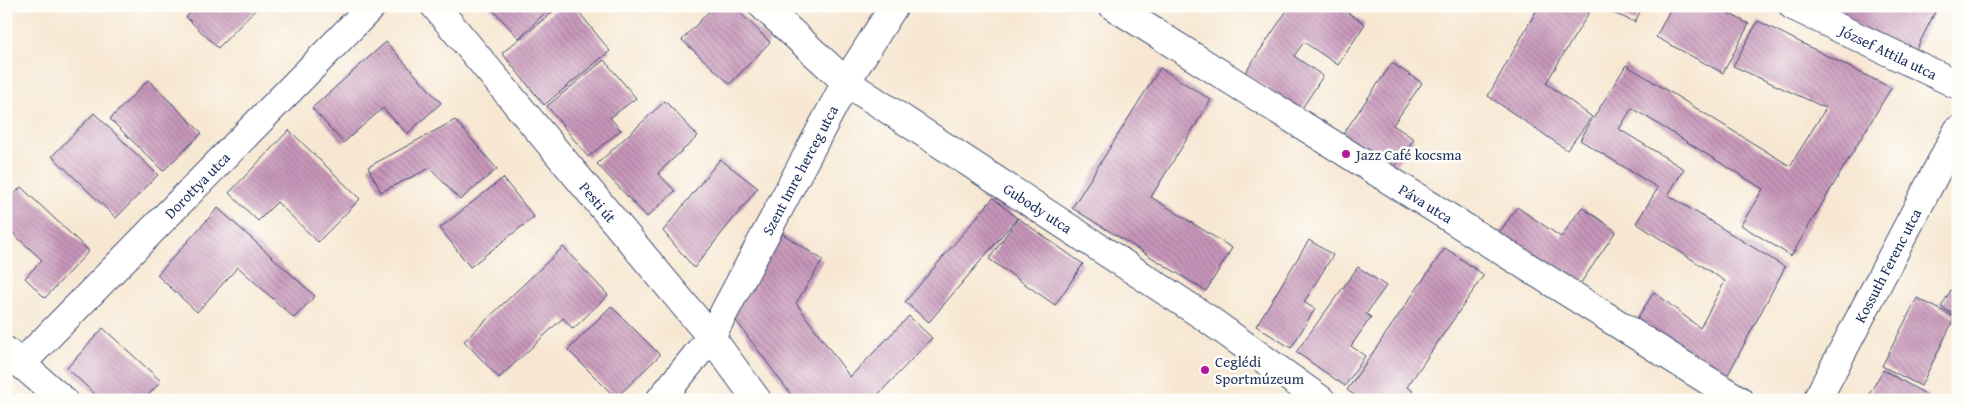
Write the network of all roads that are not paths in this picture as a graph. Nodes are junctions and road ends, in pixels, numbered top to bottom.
1 (372, 6) edge
2 (435, 6) edge
3 (763, 6) edge
4 (894, 6) edge
5 (1113, 6) edge
6 (1793, 6) edge
7 (846, 82) junction
8 (1958, 85) edge
9 (1958, 130) edge
10 (711, 337) junction
11 (14, 358) edge
12 (64, 400) edge
13 (660, 400) edge
14 (758, 400) edge
15 (1321, 400) edge
16 (1739, 400) edge
17 (1816, 400) edge

1 - 11 street, Dorottya utca
2 - 10 street, Pesti út
3 - 7 street, Gubody utca
4 - 7 street, Szent Imre herceg utca
5 - 16 street, Páva utca
6 - 8 street, József Attila utca
7 - 10 street, Szent Imre herceg utca
7 - 15 street, Gubody utca
9 - 17 street, Kossuth Ferenc utca
10 - 13 street, Szent Imre herceg utca
10 - 14 street, Pesti út
11 - 12 street

